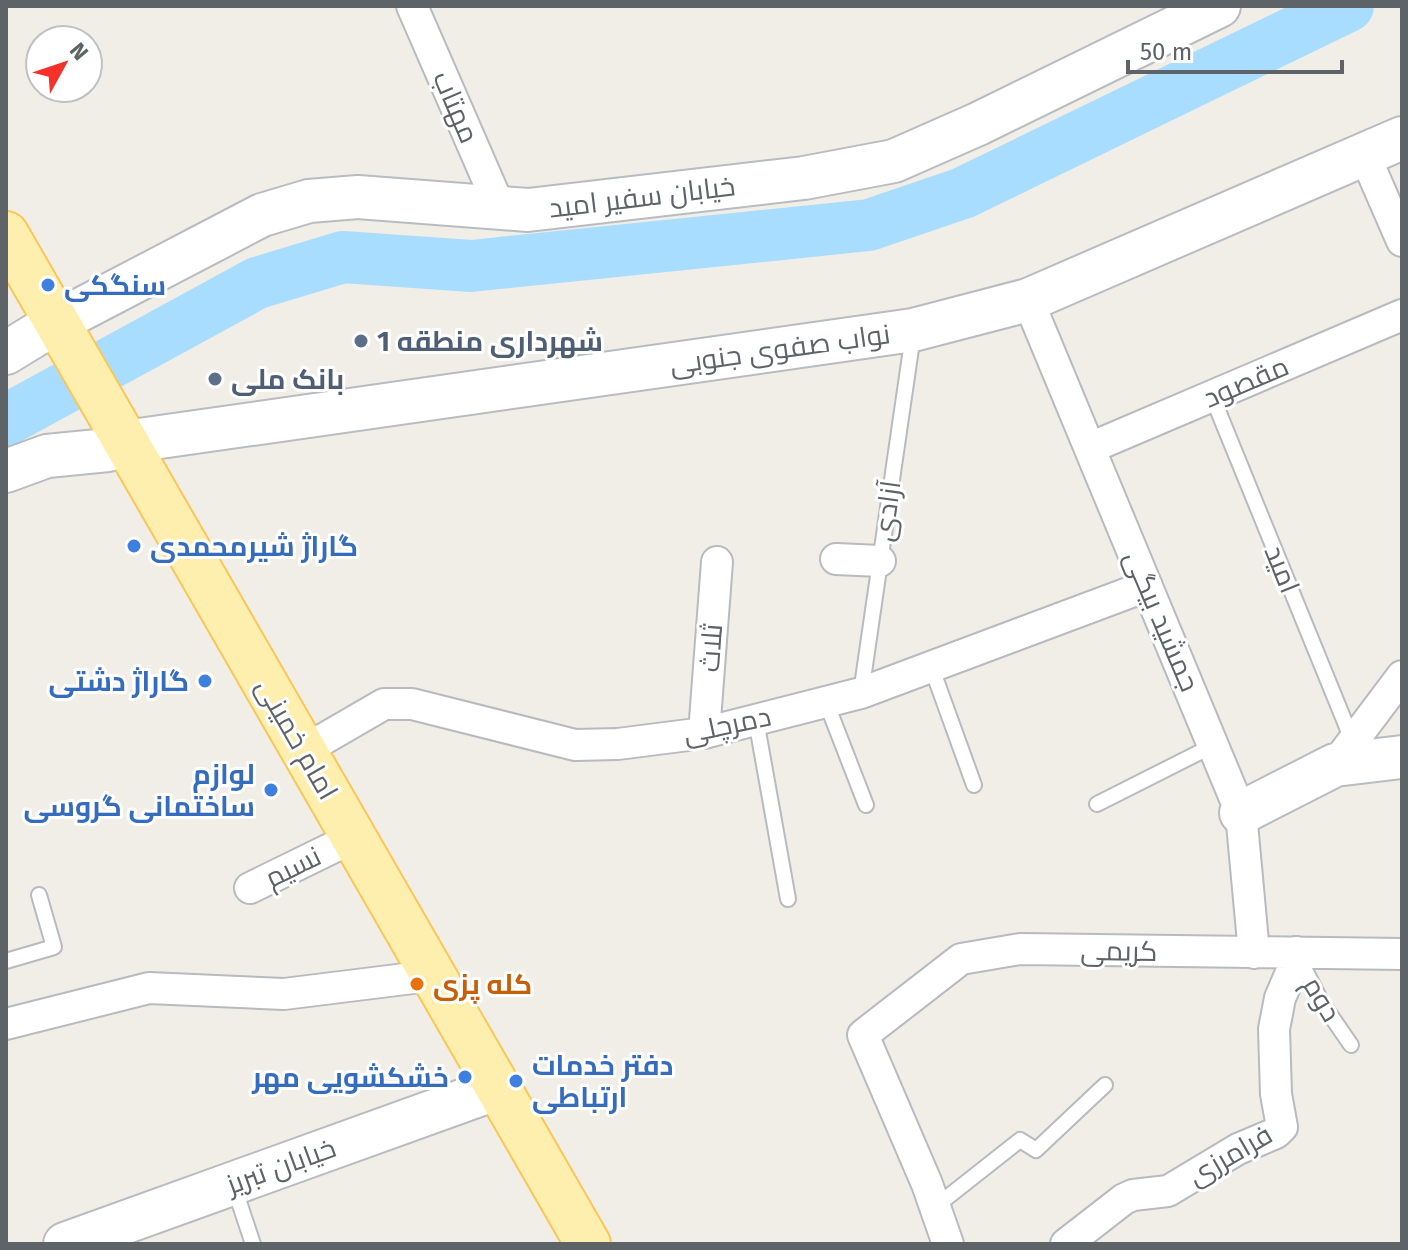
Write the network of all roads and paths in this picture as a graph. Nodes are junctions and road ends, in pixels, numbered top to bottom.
1 (412, 6) edge
2 (1219, 6) edge
3 (1402, 138) edge
4 (1365, 156) junction
5 (500, 208) junction
6 (6, 234) edge
7 (1402, 241) edge
8 (6, 285) edge
9 (1028, 300) junction
10 (1402, 315) edge
11 (913, 330) junction
12 (43, 340) edge
13 (1212, 396) junction
14 (111, 438) junction
15 (1090, 448) junction
16 (6, 471) edge
17 (836, 559) dead end
18 (880, 561) junction
19 (717, 562) dead end
20 (1147, 586) junction
21 (931, 666) junction
22 (1402, 676) edge
23 (861, 693) junction
24 (826, 702) junction
25 (756, 720) junction
26 (704, 733) junction
27 (1214, 745) junction
28 (1344, 754) junction
29 (295, 756) junction
30 (1402, 757) edge
31 (974, 785) dead end
32 (1097, 804) dead end
33 (866, 805) dead end
34 (1241, 813) junction
35 (336, 846) junction
36 (250, 888) dead end
37 (39, 895) dead end
38 (788, 899) dead end
39 (1296, 952) junction
40 (1254, 953) junction
41 (1402, 954) edge
42 (6, 961) edge
43 (422, 975) junction
44 (6, 1024) edge
45 (1351, 1045) dead end
46 (1105, 1085) dead end
47 (489, 1091) junction
48 (233, 1183) junction
49 (935, 1207) junction
50 (65, 1244) edge
51 (253, 1244) edge
52 (569, 1244) edge
53 (588, 1244) edge
54 (948, 1244) edge
55 (1066, 1244) edge

1 - 5 street, مهتاب
2 - 5 main road, خیابان سفیر امید
3 - 4 main road, نواب صفوی جنوبی
4 - 7 street
4 - 9 main road, نواب صفوی جنوبی
5 - 12 main road, خیابان سفیر امید
6 - 12 main road, امام خمینی
8 - 12 main road, امام خمینی
9 - 11 main road, نواب صفوی جنوبی
9 - 15 street, جمشید بیگی
10 - 13 street, مقصود
11 - 14 main road, نواب صفوی جنوبی
11 - 18 lane, آزادی
12 - 14 main road, امام خمینی
13 - 15 street, مقصود
13 - 28 lane, امید
14 - 16 main road, نواب صفوی جنوبی
14 - 29 main road, امام خمینی
15 - 20 street, جمشید بیگی
17 - 18 street
18 - 23 lane, آزادی
19 - 26 street, ثلاث
20 - 21 street, دمرچلی
20 - 27 street, جمشید بیگی
21 - 23 street, دمرچلی
21 - 31 lane
22 - 28 street
23 - 24 street, دمرچلی
24 - 25 street, دمرچلی
24 - 33 lane
25 - 26 street, دمرچلی
25 - 38 lane
26 - 29 street, دمرچلی
27 - 32 lane
27 - 34 street, جمشید بیگی
28 - 30 main road
28 - 34 main road
29 - 35 main road, امام خمینی
29 - 43 main road, امام خمینی
34 - 40 street, جمشید بیگی
35 - 36 street, نسیم
35 - 43 main road, امام خمینی
37 - 42 lane
39 - 40 street, کریمی
39 - 41 street, کریمی
39 - 45 lane, دوم
39 - 55 street, فرامرزی
40 - 49 street, کریمی
43 - 44 street
43 - 47 main road, امام خمینی
46 - 49 lane
47 - 48 main road, خیابان تبریز
47 - 52 main road, امام خمینی
47 - 53 main road, امام خمینی
48 - 50 main road, خیابان تبریز
48 - 51 lane
49 - 54 street

